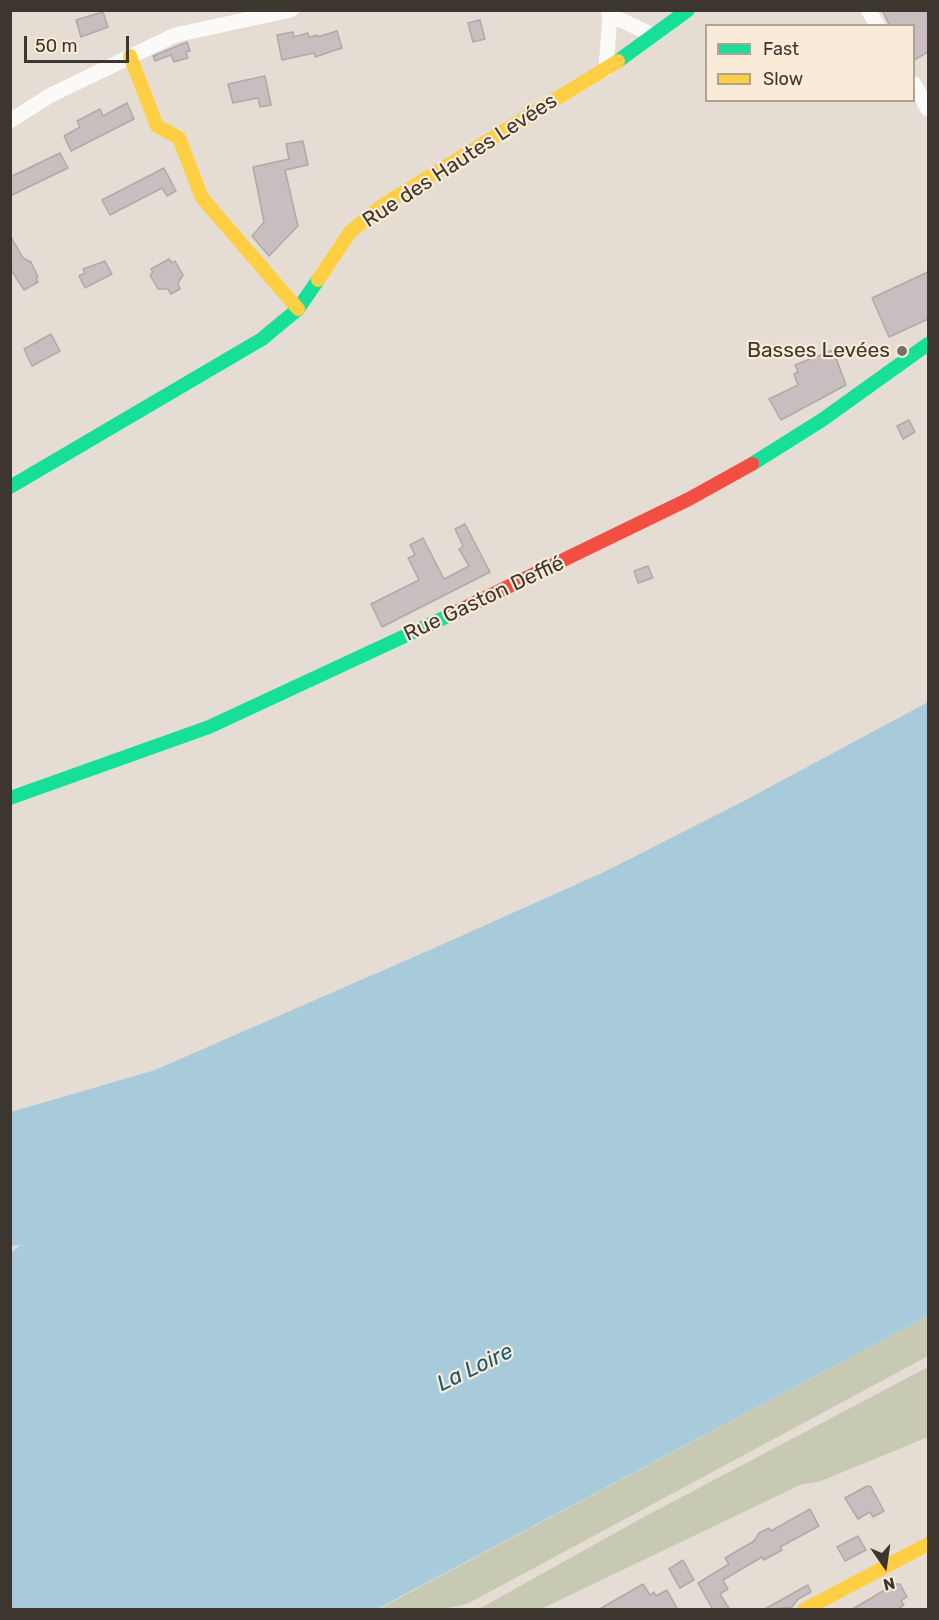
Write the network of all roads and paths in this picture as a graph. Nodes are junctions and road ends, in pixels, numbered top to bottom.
1 (291, 10) edge
2 (688, 10) edge
3 (868, 10) edge
4 (609, 13) edge
5 (877, 24) edge
6 (653, 35) junction
7 (130, 56) junction
8 (606, 69) junction
9 (915, 86) edge
10 (928, 109) edge
11 (10, 121) edge
12 (298, 309) junction
13 (928, 344) edge
14 (10, 487) edge
15 (10, 798) edge
16 (928, 1544) edge
17 (804, 1610) edge

1 - 7 street
2 - 6 street, Rue des Hautes Levées
3 - 5 street
4 - 6 street
4 - 8 street
6 - 8 street, Rue des Hautes Levées
7 - 11 street
7 - 12 street
8 - 12 street, Rue des Hautes Levées
9 - 10 street
12 - 14 street, Rue des Hautes Levées
13 - 15 street, Rue Gaston Deffié
16 - 17 street

